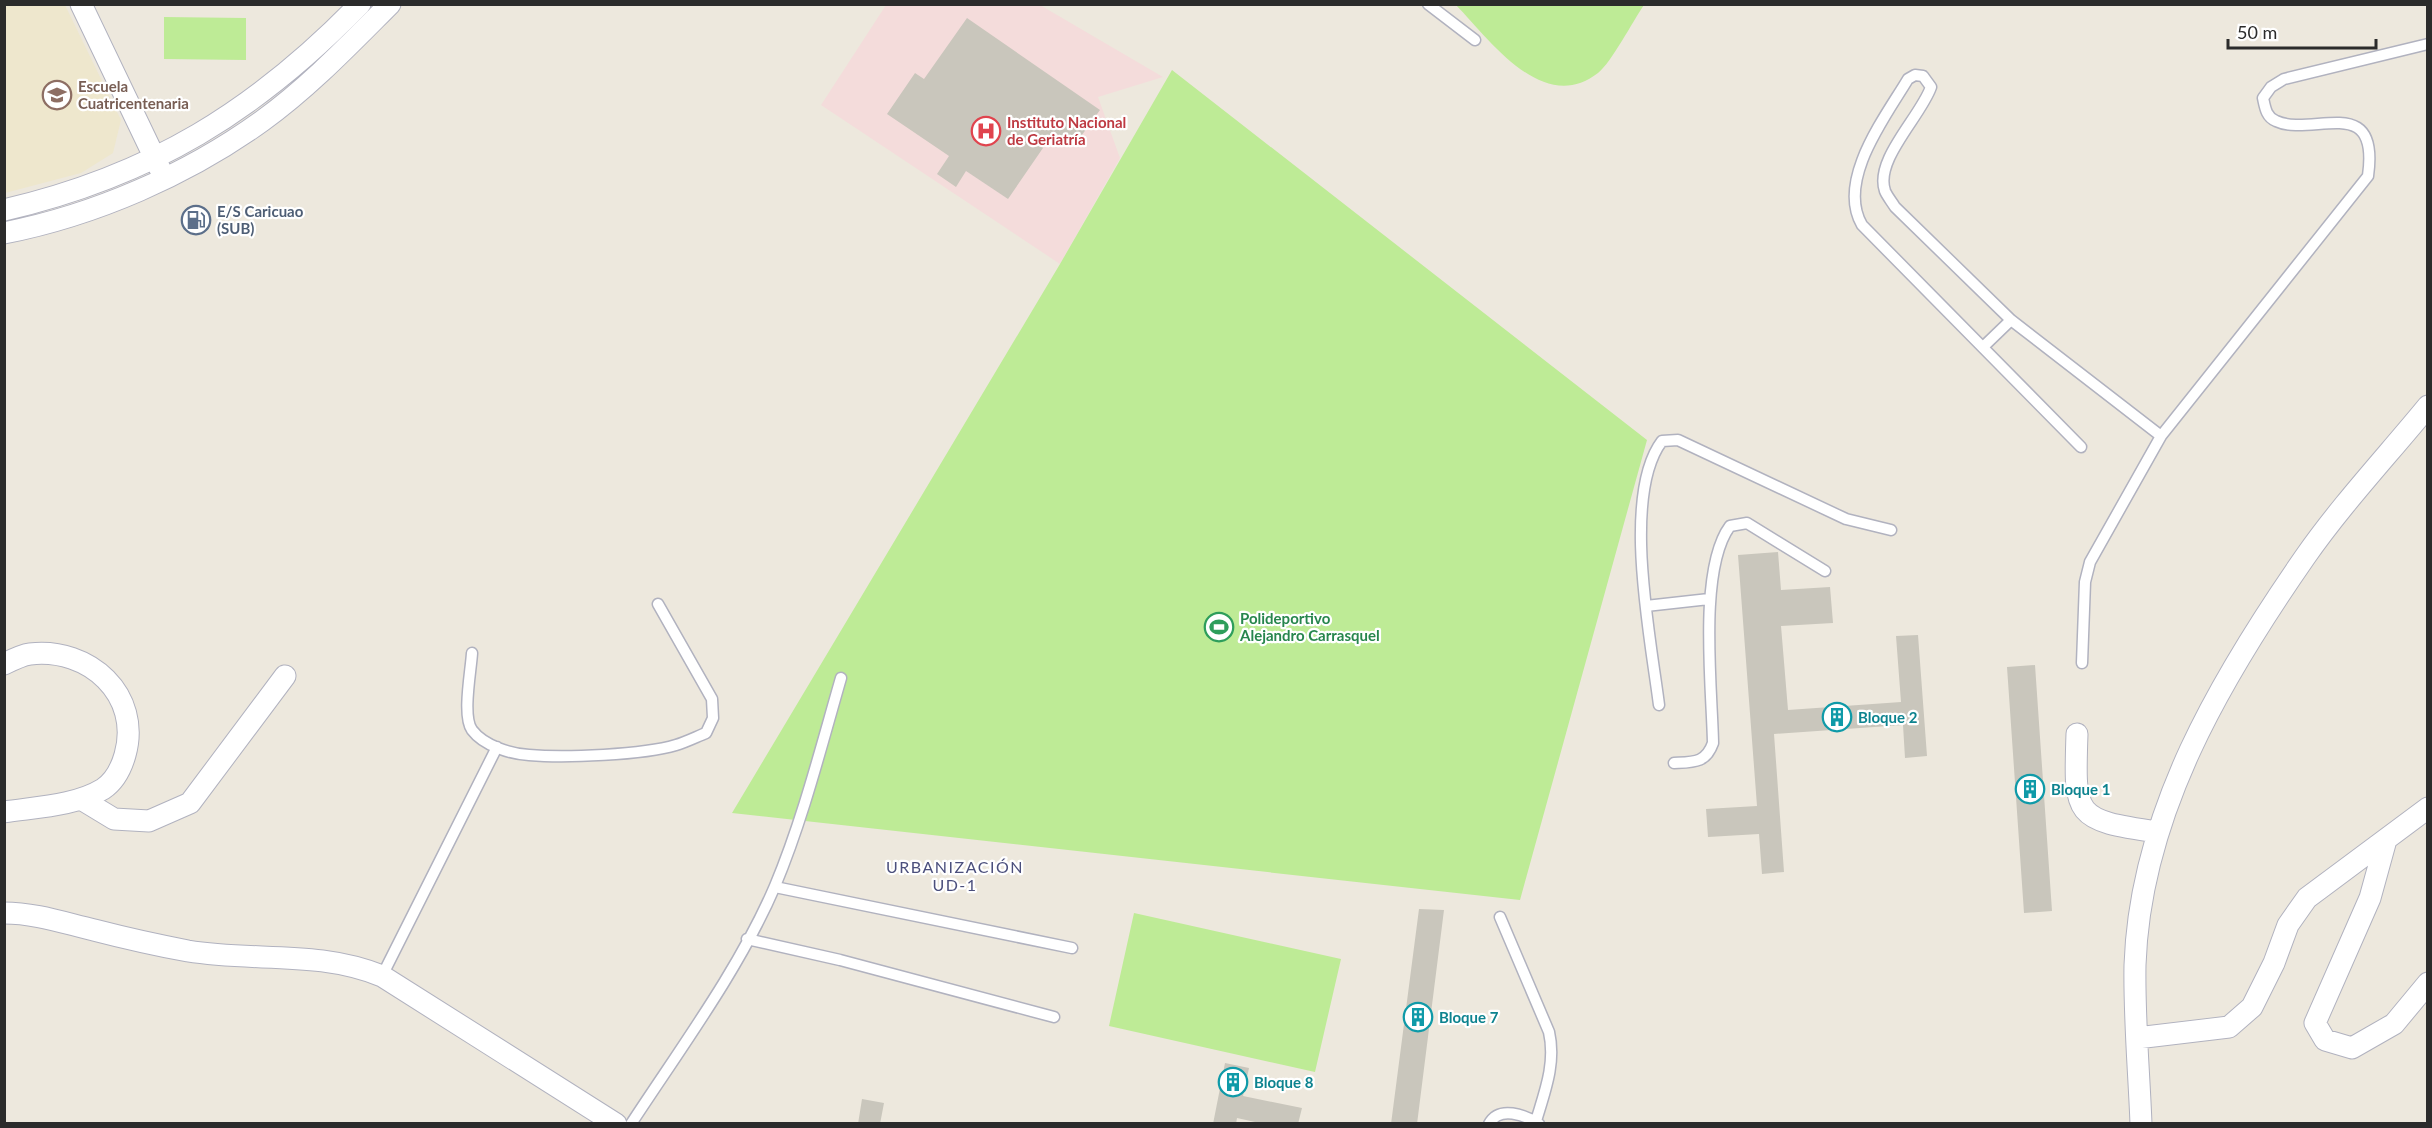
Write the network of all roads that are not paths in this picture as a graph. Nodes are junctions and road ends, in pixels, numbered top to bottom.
1 (81, 4) edge
2 (360, 4) edge
3 (390, 4) edge
4 (1428, 4) edge
5 (1475, 40) dead end
6 (2427, 44) edge
7 (160, 168) junction
8 (4, 210) edge
9 (4, 233) edge
10 (2011, 320) junction
11 (1983, 347) junction
12 (2427, 406) edge
13 (2161, 436) junction
14 (2081, 447) dead end
15 (1891, 530) dead end
16 (1825, 571) dead end
17 (1709, 599) junction
18 (658, 604) dead end
19 (1646, 606) junction
20 (472, 653) dead end
21 (2082, 663) dead end
22 (4, 664) edge
23 (285, 676) dead end
24 (841, 678) dead end
25 (1659, 705) dead end
26 (2077, 734) dead end
27 (497, 747) junction
28 (1674, 763) dead end
29 (81, 799) junction
30 (2427, 808) edge
31 (4, 812) edge
32 (2158, 832) junction
33 (2386, 840) junction
34 (775, 887) junction
35 (4, 913) edge
36 (1500, 917) dead end
37 (747, 939) junction
38 (1072, 948) dead end
39 (382, 976) junction
40 (2427, 983) edge
41 (1054, 1017) dead end
42 (2137, 1038) junction
43 (1538, 1122) edge
44 (616, 1124) edge
45 (631, 1124) edge
46 (1489, 1124) edge
47 (2141, 1124) edge

1 - 7 street
2 - 7 street
3 - 7 street
4 - 5 lane
6 - 13 lane
7 - 8 street
7 - 9 street
10 - 11 lane
10 - 11 lane
10 - 13 lane
11 - 14 lane
12 - 32 street
13 - 21 lane
15 - 19 lane
16 - 17 lane
17 - 19 lane
17 - 28 lane
18 - 27 lane
19 - 25 lane
20 - 27 lane
22 - 29 street
23 - 29 street
24 - 34 lane
26 - 32 street
27 - 39 lane
29 - 31 street
30 - 33 street
32 - 42 street
33 - 40 street
33 - 42 street
34 - 37 lane
34 - 38 lane
35 - 39 street
36 - 43 lane
37 - 41 lane
37 - 45 lane
39 - 44 street
42 - 47 street
43 - 46 lane

